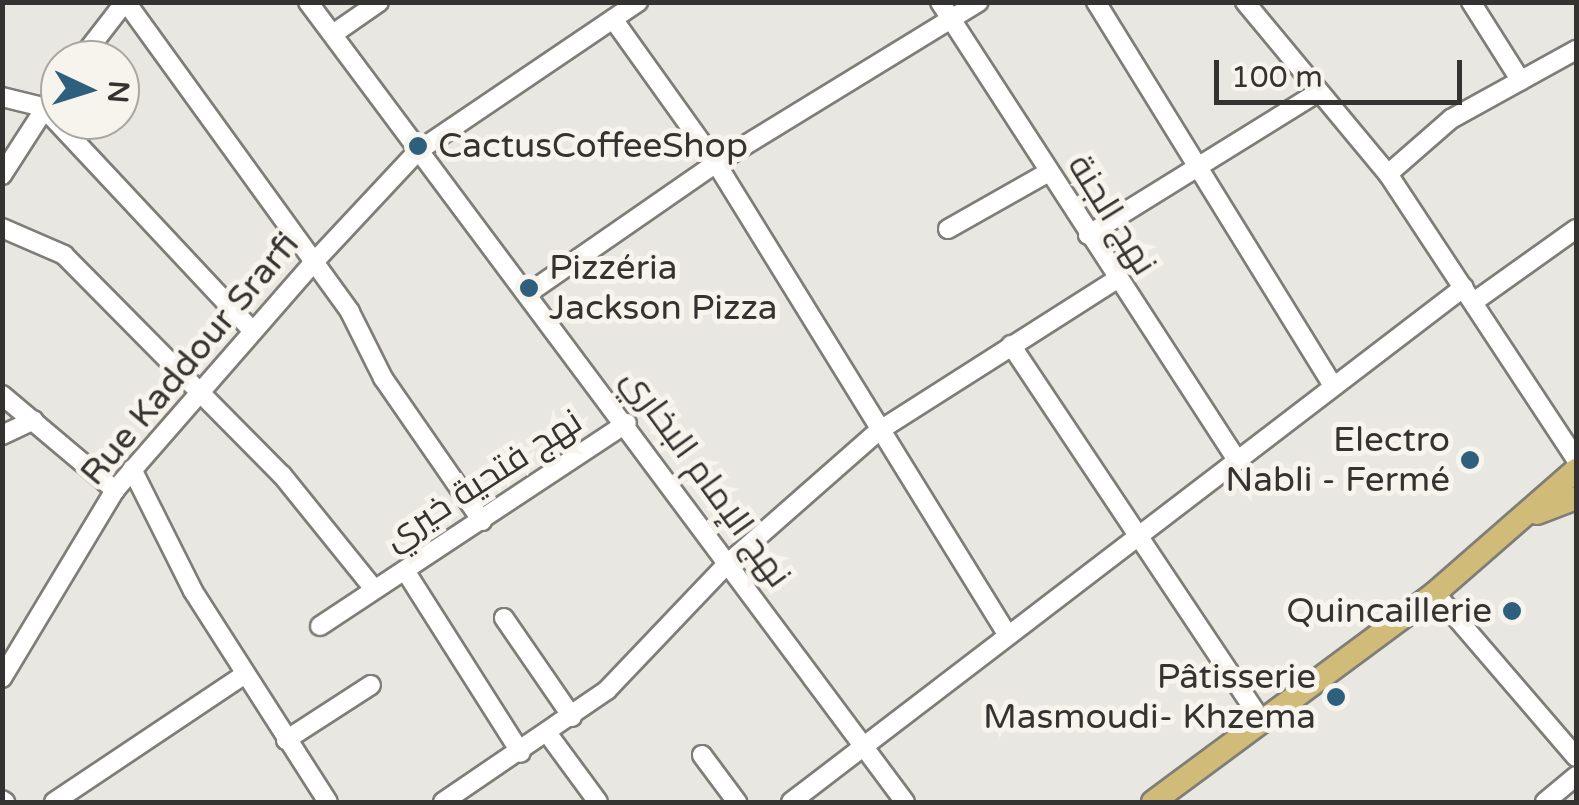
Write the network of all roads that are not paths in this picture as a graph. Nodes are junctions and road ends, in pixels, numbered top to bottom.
1 (126, 2) edge
2 (308, 2) edge
3 (379, 2) edge
4 (638, 2) edge
5 (979, 2) edge
6 (1096, 2) edge
7 (1245, 2) edge
8 (1472, 2) edge
9 (945, 11) edge
10 (613, 19) junction
11 (333, 34) junction
12 (96, 40) edge
13 (1576, 50) edge
14 (1521, 81) junction
15 (1318, 92) junction
16 (2, 98) edge
17 (40, 106) edge
18 (40, 112) edge
19 (74, 140) edge
20 (418, 152) junction
21 (716, 163) junction
22 (1204, 169) junction
23 (1047, 174) junction
24 (1388, 174) junction
25 (2, 175) edge
26 (2, 228) edge
27 (948, 228) dead end
28 (1576, 229) edge
29 (1088, 236) junction
30 (314, 262) junction
31 (1114, 281) junction
32 (530, 292) junction
33 (1470, 294) junction
34 (252, 330) junction
35 (1011, 345) junction
36 (1332, 384) junction
37 (198, 389) junction
38 (2, 395) edge
39 (1548, 404) junction
40 (34, 420) junction
41 (627, 423) junction
42 (1576, 429) edge
43 (877, 432) junction
44 (2, 434) edge
45 (1235, 457) junction
46 (1576, 459) edge
47 (132, 469) junction
48 (1576, 470) edge
49 (116, 490) junction
50 (1576, 498) edge
51 (1537, 513) junction
52 (482, 521) junction
53 (1132, 538) junction
54 (727, 564) junction
55 (406, 572) junction
56 (374, 590) junction
57 (1435, 593) junction
58 (504, 618) dead end
59 (320, 626) dead end
60 (1007, 634) junction
61 (244, 675) junction
62 (2, 678) edge
63 (371, 685) dead end
64 (572, 716) junction
65 (1262, 720) junction
66 (548, 734) junction
67 (286, 740) junction
68 (868, 749) junction
69 (522, 754) junction
70 (702, 755) dead end
71 (1576, 757) edge
72 (1574, 779) edge
73 (452, 800) edge
74 (54, 802) edge
75 (328, 802) edge
76 (598, 802) edge
77 (738, 802) edge
78 (791, 802) edge
79 (905, 802) edge
80 (1153, 802) edge
81 (1545, 802) edge

1 - 12 street
1 - 30 street
2 - 11 street, نهج الإمام البخاري
3 - 11 street
4 - 10 street, Rue Kaddour Srarfi
5 - 9 street
6 - 22 street
7 - 15 street
8 - 14 street
9 - 21 street
9 - 23 street, نهج الجنة
10 - 20 street, Rue Kaddour Srarfi
10 - 21 street
11 - 20 street, نهج الإمام البخاري
13 - 14 street
14 - 24 street
15 - 22 street
15 - 24 street
16 - 17 street
18 - 25 street
19 - 34 street
20 - 30 street, Rue Kaddour Srarfi
20 - 32 street, نهج الإمام البخاري
21 - 32 street
21 - 43 street
22 - 29 street
22 - 36 street
23 - 27 street
23 - 29 street, نهج الجنة
24 - 33 street
26 - 37 street
28 - 33 street
29 - 31 street, نهج الجنة
30 - 34 street, Rue Kaddour Srarfi
30 - 52 street
31 - 35 street
31 - 45 street, نهج الجنة
32 - 41 street, نهج الإمام البخاري
33 - 36 street
33 - 39 street
34 - 37 street, Rue Kaddour Srarfi
35 - 43 street
35 - 53 street
36 - 45 street
37 - 47 street, Rue Kaddour Srarfi
37 - 56 street
38 - 40 street
39 - 42 street
39 - 46 street
40 - 44 street
40 - 49 street
41 - 52 street, نهج فتحية خيري
41 - 54 street, نهج الإمام البخاري
43 - 54 street
43 - 60 street
45 - 53 street
47 - 49 street, Rue Kaddour Srarfi
47 - 61 street
48 - 51 main road
49 - 62 street, Rue Kaddour Srarfi
50 - 51 main road
51 - 57 main road
52 - 55 street, نهج فتحية خيري
53 - 60 street
53 - 65 street
54 - 64 street
54 - 68 street, نهج الإمام البخاري
55 - 56 street, نهج فتحية خيري
55 - 69 street
56 - 59 street, نهج فتحية خيري
57 - 65 main road
57 - 71 street
58 - 64 street
60 - 68 street
61 - 67 street
61 - 74 street
63 - 67 street
64 - 66 street
65 - 80 main road
66 - 69 street
66 - 76 street
67 - 75 street
68 - 78 street
68 - 79 street, نهج الإمام البخاري
69 - 73 street
70 - 77 street
72 - 81 street

